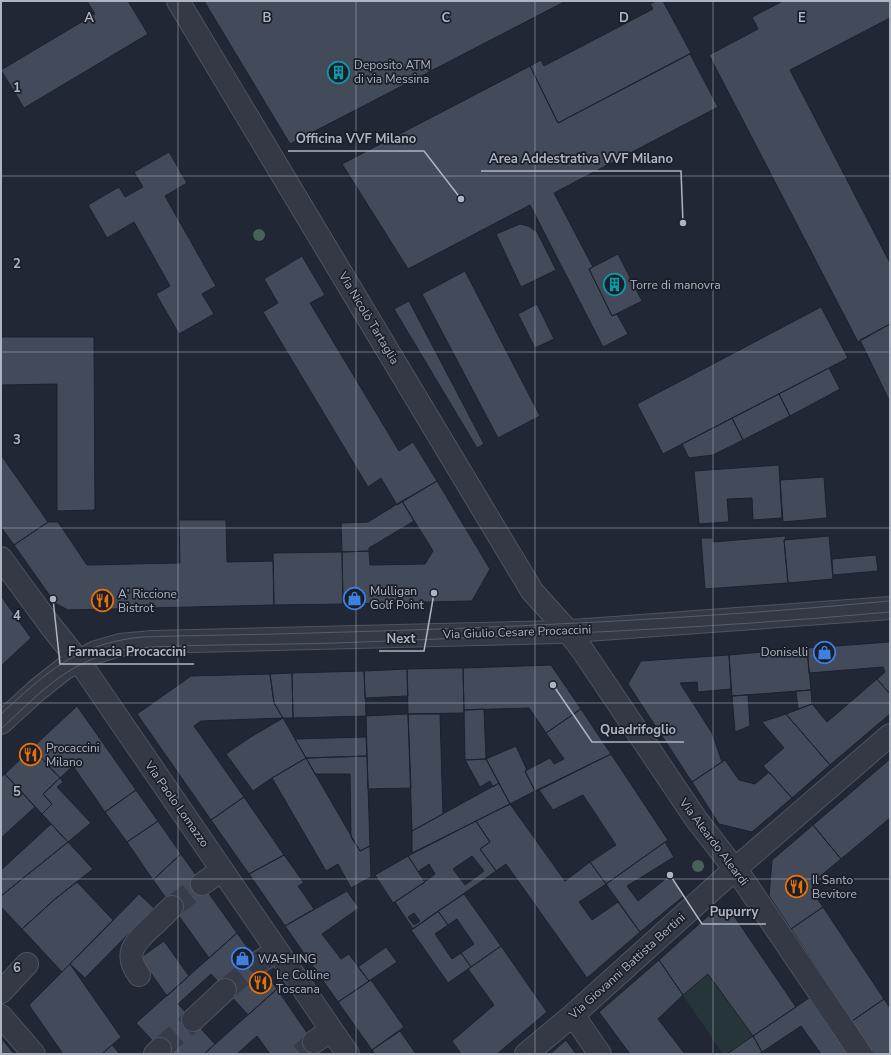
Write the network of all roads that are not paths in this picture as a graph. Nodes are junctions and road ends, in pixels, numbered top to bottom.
1 (178, 1) edge
2 (1, 558) edge
3 (890, 608) edge
4 (567, 630) junction
5 (78, 660) junction
6 (1, 723) edge
7 (890, 735) edge
8 (734, 869) junction
9 (222, 870) junction
10 (202, 884) tunnel mouth
11 (172, 907) tunnel mouth
12 (277, 950) junction
13 (258, 963) tunnel mouth
14 (28, 964) dead end
15 (139, 975) dead end
16 (225, 990) tunnel mouth
17 (1, 992) edge
18 (573, 1015) junction
19 (1, 1016) edge
20 (193, 1020) tunnel mouth
21 (34, 1054) edge
22 (348, 1054) edge
23 (526, 1054) edge
24 (600, 1054) edge
25 (861, 1054) edge

1 - 4 street, Via Nicolò Tartaglia
2 - 5 street, Via Paolo Lomazzo
3 - 4 street, Via Giulio Cesare Procaccini
4 - 5 street, Via Giulio Cesare Procaccini
4 - 8 street, Via Aleardo Aleardi
5 - 6 street, Via Giulio Cesare Procaccini
5 - 9 street, Via Paolo Lomazzo
7 - 8 street, Via Giovanni Battista Bertini
8 - 18 street, Via Giovanni Battista Bertini
8 - 25 street, Via Aleardo Aleardi
9 - 10 street
9 - 12 street, Via Paolo Lomazzo
11 - 15 street
12 - 13 street
12 - 22 street, Via Paolo Lomazzo
14 - 17 street
16 - 20 street
18 - 23 street, Via Giovanni Battista Bertini
18 - 24 street
19 - 21 street

